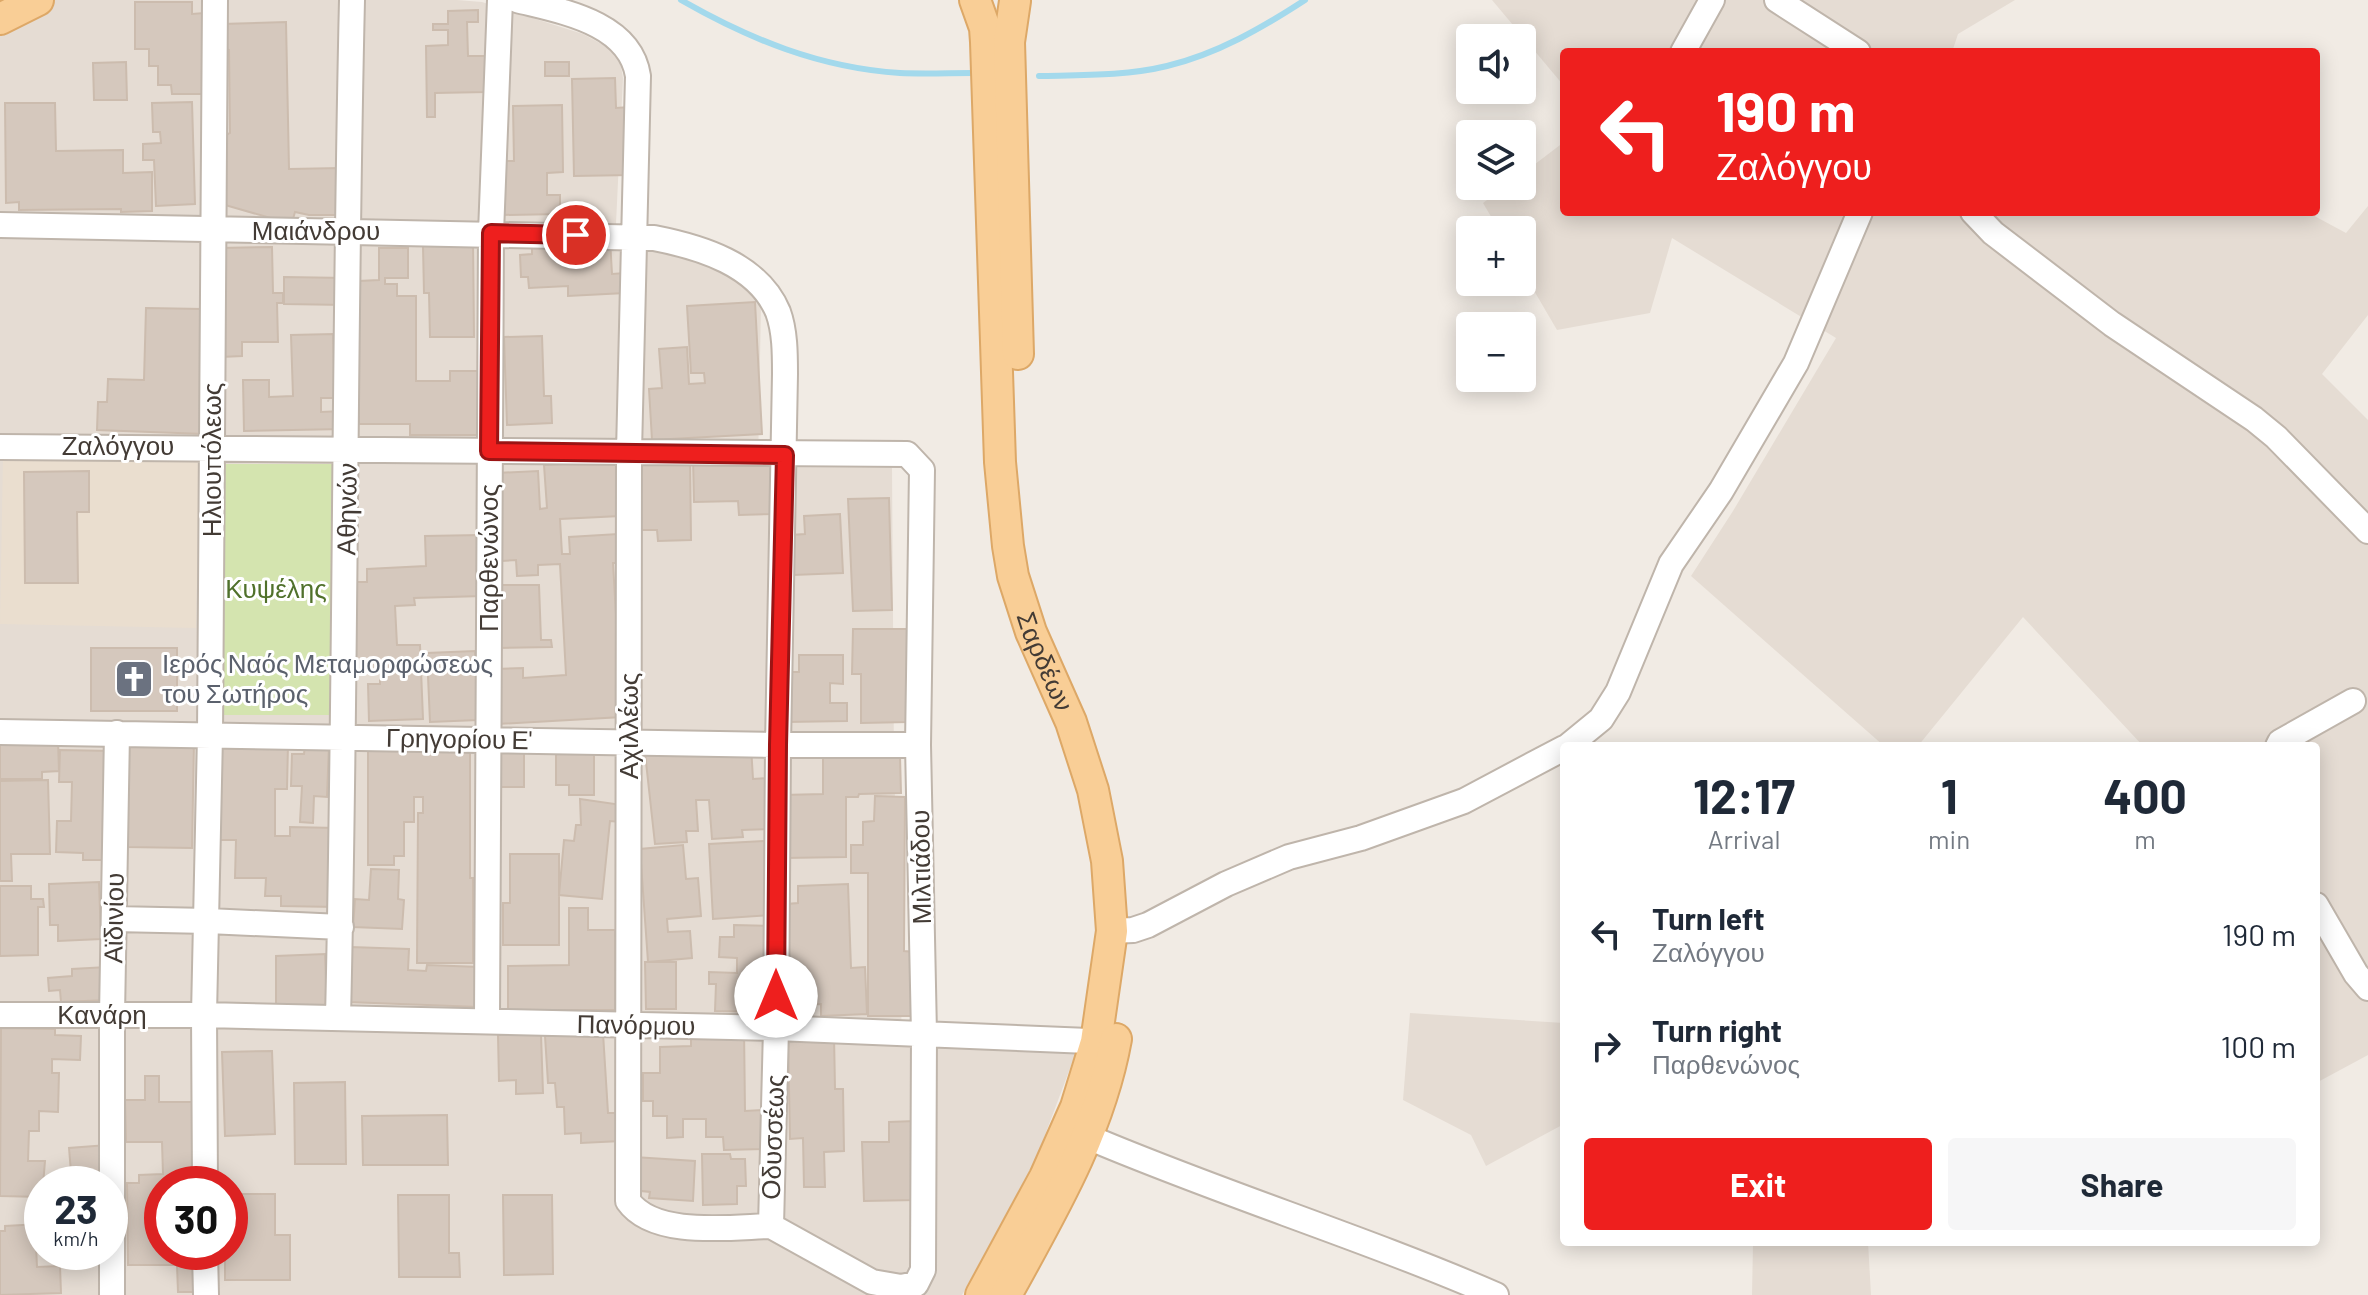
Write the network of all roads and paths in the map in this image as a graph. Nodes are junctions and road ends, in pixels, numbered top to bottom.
1 (38, 0) edge
2 (215, 0) edge
3 (352, 0) edge
4 (500, 0) edge
5 (517, 0) edge
6 (975, 0) edge
7 (1016, 0) edge
8 (1712, 0) edge
9 (1777, 0) edge
10 (0, 19) edge
11 (1685, 48) edge
12 (1852, 48) edge
13 (1858, 216) edge
14 (1977, 216) edge
15 (0, 225) edge
16 (214, 230) junction
17 (347, 232) junction
18 (491, 233) junction
19 (633, 237) junction
20 (212, 446) junction
21 (0, 447) edge
22 (348, 448) junction
23 (489, 451) junction
24 (629, 452) junction
25 (907, 454) joint
26 (785, 455) junction
27 (2368, 531) edge
28 (2353, 701) dead end
29 (0, 732) edge
30 (117, 733) junction
31 (210, 735) junction
32 (343, 737) junction
33 (489, 740) junction
34 (630, 742) junction
35 (1572, 742) edge
36 (2280, 742) edge
37 (778, 745) junction
38 (918, 745) junction
39 (1560, 750) edge
40 (2320, 912) edge
41 (114, 919) junction
42 (208, 921) junction
43 (341, 927) junction
44 (1122, 930) junction
45 (2368, 988) edge
46 (0, 1015) edge
47 (112, 1015) junction
48 (204, 1015) junction
49 (338, 1018) junction
50 (487, 1021) junction
51 (627, 1024) junction
52 (776, 1028) junction
53 (924, 1034) junction
54 (1106, 1042) junction
55 (1088, 1137) junction
56 (205, 1166) edge
57 (771, 1226) junction
58 (205, 1270) edge
59 (916, 1284) joint
60 (112, 1295) edge
61 (206, 1295) edge
62 (981, 1295) edge
63 (1006, 1295) edge
64 (1496, 1295) edge

1 - 10 main road
2 - 16 street, Ηλιουπόλεως
3 - 17 street, Αθηνών
4 - 18 street, Παρθενώνος
5 - 19 street, Αχιλλέως
6 - 7 main road
6 - 44 main road, Σαρδέων
7 - 44 main road, Σαρδέων
8 - 11 street
9 - 12 street
13 - 35 street
14 - 27 street
15 - 16 street, Μαιάνδρου
16 - 17 street, Μαιάνδρου
16 - 20 street, Ηλιουπόλεως
17 - 18 street, Μαιάνδρου
17 - 22 street, Αθηνών
18 - 19 street, Μαιάνδρου
18 - 23 street, Παρθενώνος
19 - 24 street, Αχιλλέως
19 - 26 street, Μαιάνδρου
20 - 21 street, Ζαλόγγου
20 - 22 street, Ζαλόγγου
20 - 31 street, Ηλιουπόλεως
22 - 23 street, Ζαλόγγου
22 - 32 street, Αθηνών
23 - 24 street, Ζαλόγγου
23 - 33 street, Παρθενώνος
24 - 26 street, Ζαλόγγου
24 - 34 street, Αχιλλέως
25 - 26 street, Ζαλόγγου
25 - 38 street, Μιλτιάδου
26 - 37 street, Οδυσσέως
28 - 36 street
29 - 30 street, Γρηγορίου Ε'
30 - 31 street, Γρηγορίου Ε'
30 - 41 street, Αϊδινίου
31 - 32 street, Γρηγορίου Ε'
31 - 42 street, Ηλιουπόλεως
32 - 33 street, Γρηγορίου Ε'
32 - 43 street, Αθηνών
33 - 34 street, Γρηγορίου Ε'
33 - 50 street, Παρθενώνος
34 - 37 street, Γρηγορίου Ε'
34 - 51 street, Αχιλλέως
37 - 38 street, Γρηγορίου Ε'
37 - 52 street, Οδυσσέως
38 - 53 street, Μιλτιάδου
39 - 44 street
40 - 45 street
41 - 42 street
41 - 47 street, Αϊδινίου
42 - 43 street
42 - 48 street, Ηλιουπόλεως
43 - 49 street, Αθηνών
44 - 54 main road, Σαρδέων
46 - 47 street, Κανάρη
47 - 48 street, Κανάρη
47 - 60 street, Αϊδινίου
48 - 49 street, Πανόρμου
48 - 56 street, Ηλιουπόλεως
49 - 50 street, Πανόρμου
50 - 51 street, Πανόρμου
51 - 52 street, Πανόρμου
51 - 57 street, Αχιλλέως
52 - 53 street, Πανόρμου
52 - 57 street, Οδυσσέως
53 - 54 street, Πανόρμου
53 - 59 street, Μιλτιάδου
54 - 55 main road, Σαρδέων
54 - 62 main road, Σαρδέων
55 - 63 main road, Σαρδέων
55 - 64 street
57 - 59 street, Οδυσσέως
58 - 61 street

